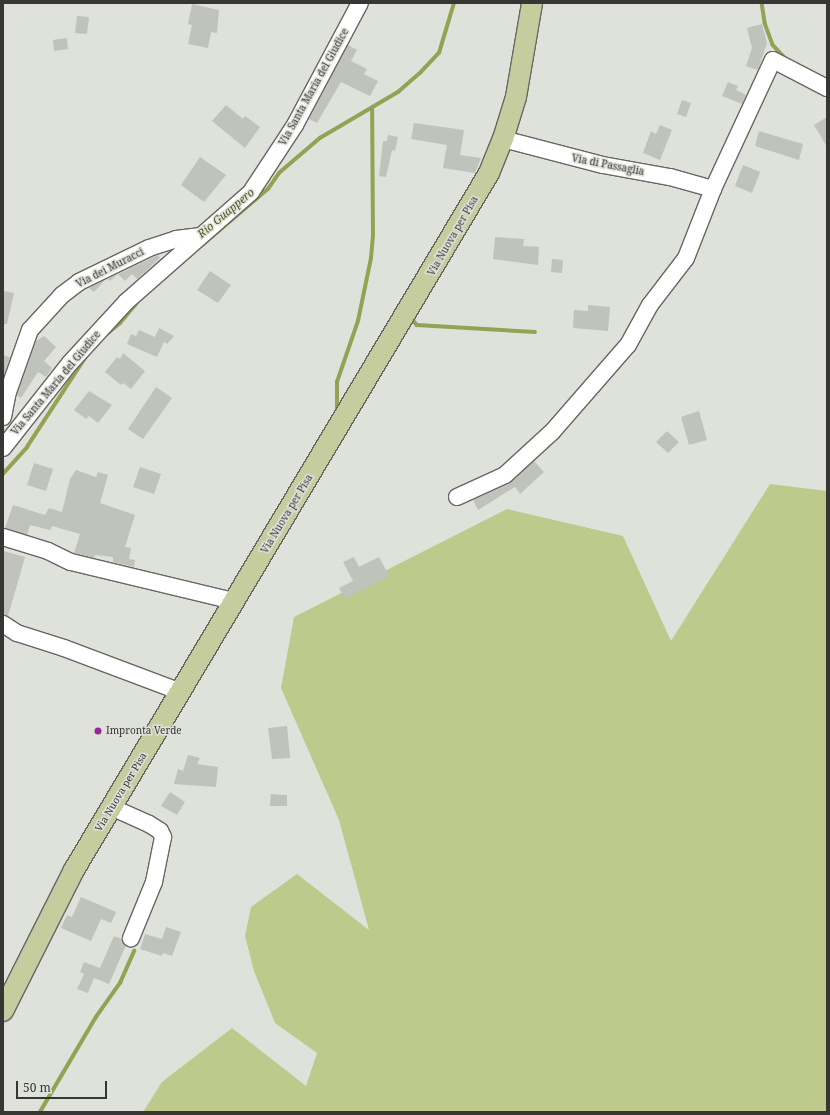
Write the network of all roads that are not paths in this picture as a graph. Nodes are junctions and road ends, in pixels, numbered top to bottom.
1 (360, 3) edge
2 (532, 3) edge
3 (827, 88) edge
4 (503, 139) junction
5 (713, 189) junction
6 (201, 236) junction
7 (3, 417) edge
8 (4, 444) edge
9 (457, 497) dead end
10 (3, 537) edge
11 (234, 601) junction
12 (3, 624) edge
13 (181, 692) junction
14 (111, 807) junction
15 (131, 938) dead end
16 (3, 1010) edge

1 - 6 street, Via Santa Maria del Giudice
2 - 4 main road, Via Nuova per Pisa
3 - 5 street
4 - 5 street, Via di Passaglia
4 - 11 main road, Via Nuova per Pisa
5 - 9 street
6 - 7 street, Via dei Muracci
6 - 8 street, Via Santa Maria del Giudice
10 - 11 street
11 - 13 main road, Via Nuova per Pisa
12 - 13 street
13 - 14 main road, Via Nuova per Pisa
14 - 15 street
14 - 16 main road, Via Nuova per Pisa

